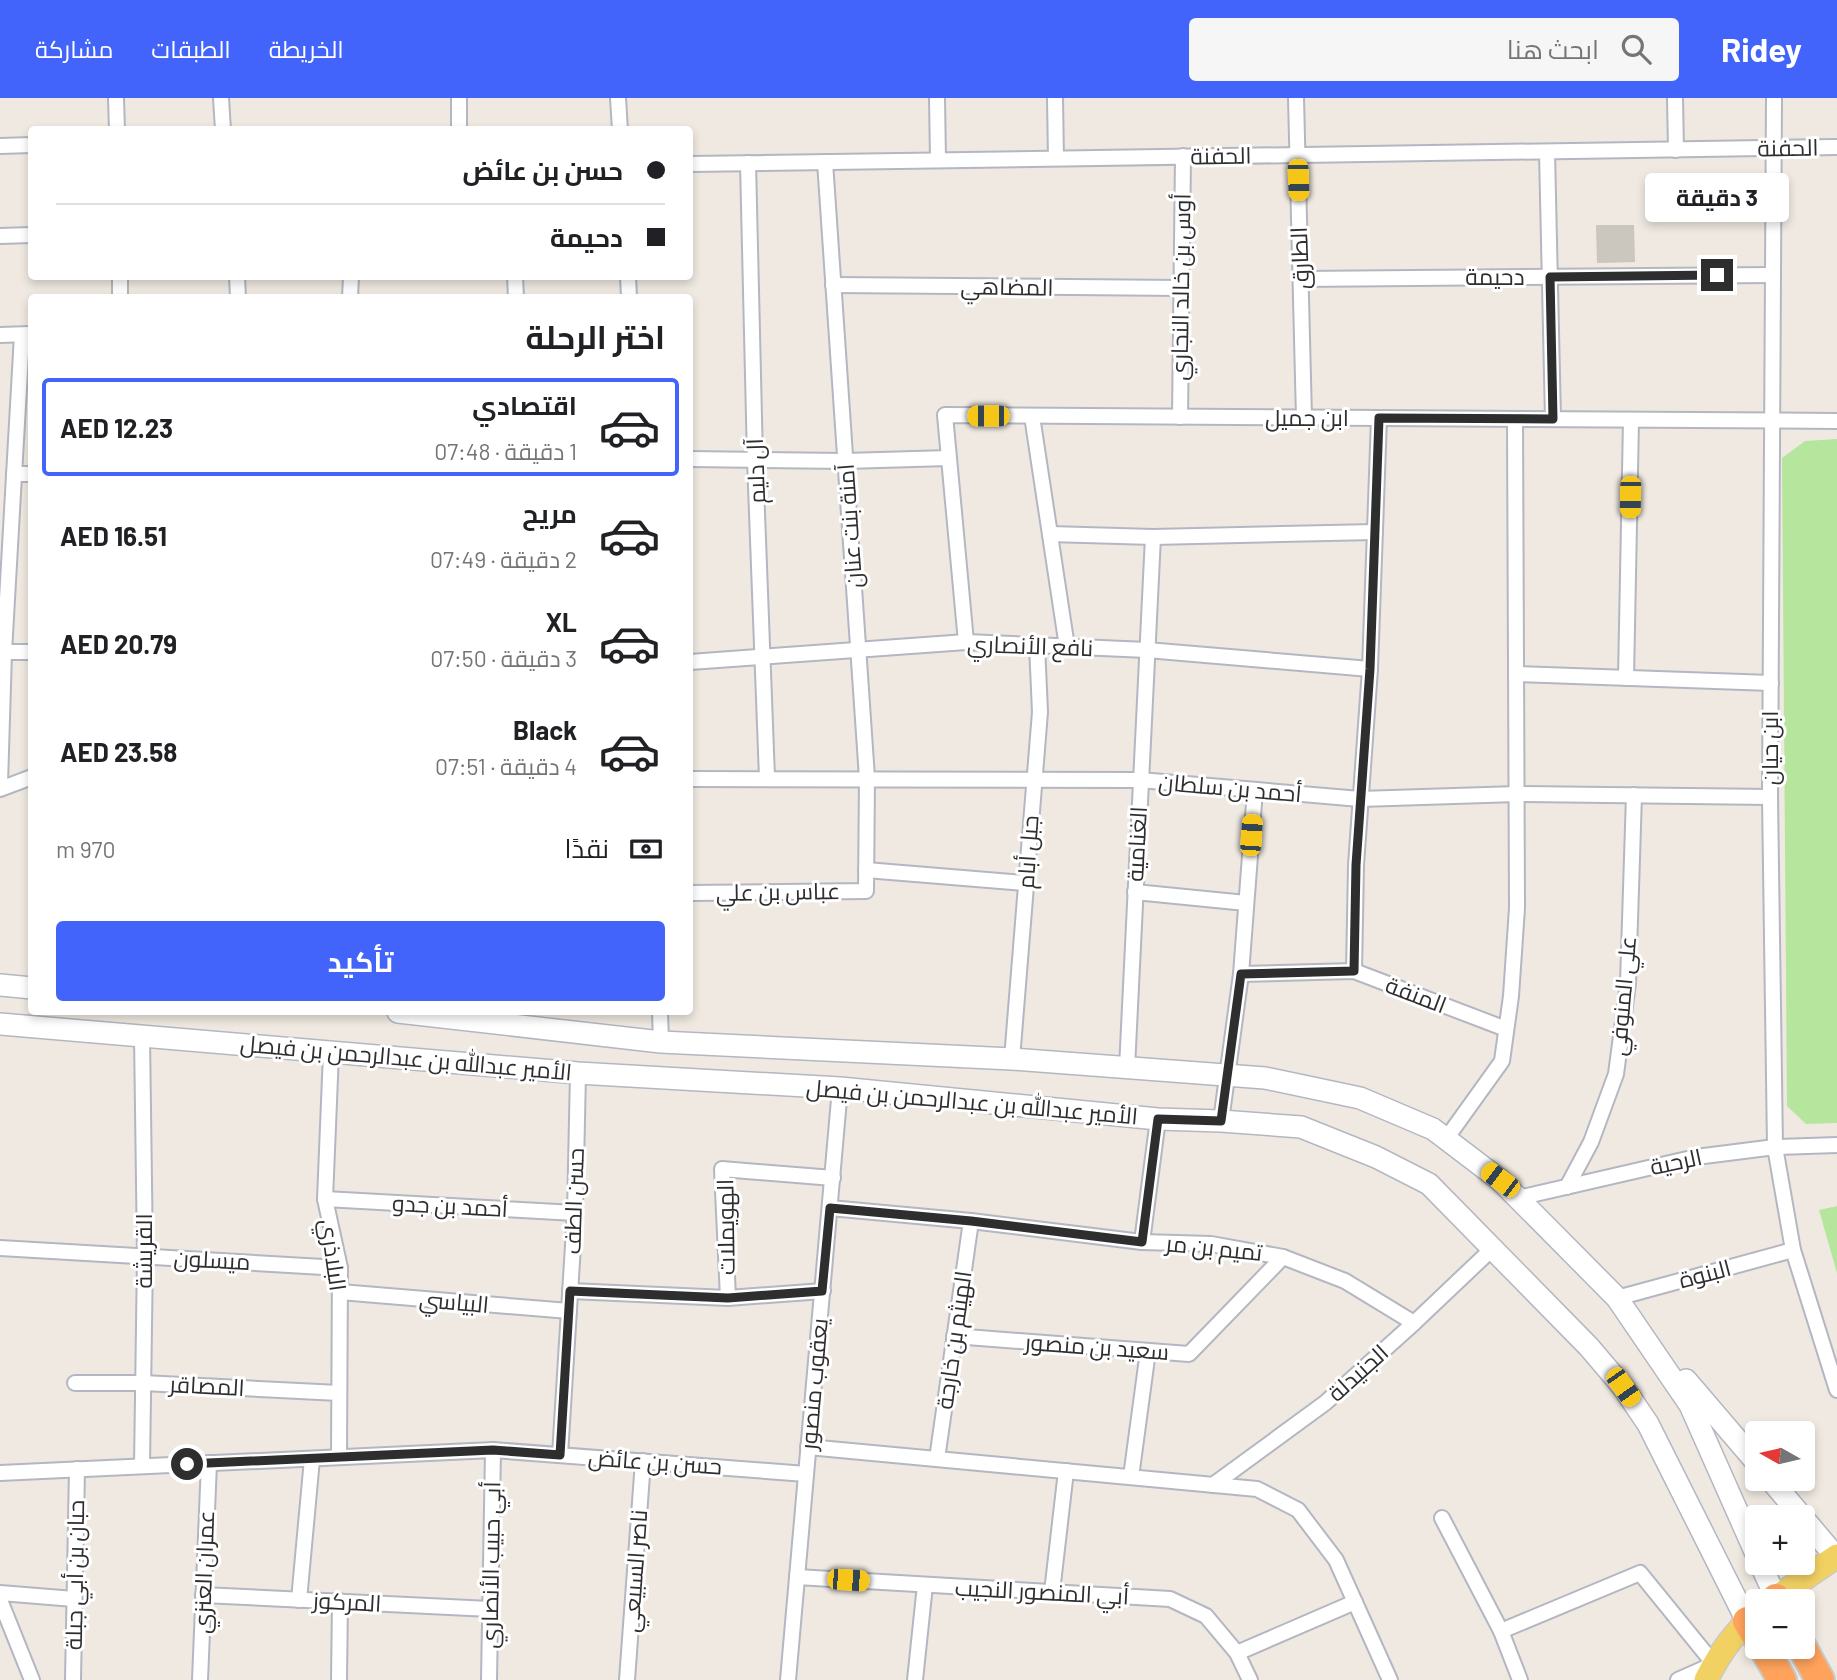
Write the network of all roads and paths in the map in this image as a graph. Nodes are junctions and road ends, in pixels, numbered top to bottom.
1 (116, 98) edge
2 (221, 98) edge
3 (459, 98) edge
4 (618, 98) edge
5 (937, 98) edge
6 (1055, 98) edge
7 (1296, 98) edge
8 (1675, 98) edge
9 (1773, 98) edge
10 (117, 126) edge
11 (223, 126) edge
12 (459, 126) edge
13 (620, 126) edge
14 (28, 145) edge
15 (0, 146) edge
16 (1773, 148) junction
17 (1837, 148) edge
18 (1676, 149) junction
19 (1546, 152) junction
20 (1297, 155) junction
21 (1183, 156) junction
22 (1056, 158) junction
23 (938, 160) junction
24 (825, 162) junction
25 (693, 163) edge
26 (748, 163) junction
27 (28, 235) edge
28 (0, 236) edge
29 (1772, 275) junction
30 (1550, 277) junction
31 (1301, 279) junction
32 (833, 285) junction
33 (1181, 288) junction
34 (27, 334) edge
35 (0, 335) edge
36 (1032, 416) junction
37 (1180, 417) junction
38 (1304, 418) junction
39 (1379, 418) junction
40 (1515, 419) junction
41 (1553, 419) junction
42 (1631, 420) junction
43 (1772, 421) junction
44 (1837, 421) edge
45 (949, 458) junction
46 (693, 459) edge
47 (755, 460) junction
48 (845, 461) junction
49 (14, 474) junction
50 (28, 474) edge
51 (1375, 533) junction
52 (1050, 534) junction
53 (5, 536) edge
54 (1153, 537) junction
55 (966, 642) junction
56 (1037, 645) junction
57 (1067, 647) junction
58 (858, 650) junction
59 (1147, 650) junction
60 (2, 652) edge
61 (28, 652) edge
62 (762, 657) junction
63 (693, 662) edge
64 (1370, 669) junction
65 (1516, 674) junction
66 (1626, 678) junction
67 (1771, 683) junction
68 (767, 778) junction
69 (867, 778) junction
70 (28, 779) edge
71 (693, 779) edge
72 (1033, 780) junction
73 (1140, 780) junction
74 (0, 787) edge
75 (1255, 790) junction
76 (1517, 794) junction
77 (1634, 795) junction
78 (1770, 797) junction
79 (1360, 799) junction
80 (866, 870) junction
81 (1025, 883) junction
82 (866, 891) joint
83 (693, 892) edge
84 (1135, 892) junction
85 (1246, 903) junction
86 (1354, 971) junction
87 (1241, 974) junction
88 (0, 985) edge
89 (28, 988) edge
90 (424, 1015) edge
91 (660, 1015) edge
92 (0, 1024) edge
93 (1506, 1029) junction
94 (142, 1036) junction
95 (661, 1042) junction
96 (331, 1053) junction
97 (1012, 1059) junction
98 (1127, 1068) junction
99 (578, 1073) junction
100 (1226, 1075) junction
101 (840, 1088) junction
102 (1158, 1119) junction
103 (1221, 1121) junction
104 (1446, 1139) junction
105 (1837, 1145) edge
106 (1775, 1147) junction
107 (833, 1178) junction
108 (1567, 1187) junction
109 (1518, 1198) junction
110 (324, 1199) junction
111 (830, 1208) junction
112 (575, 1213) junction
113 (971, 1221) junction
114 (1142, 1242) junction
115 (0, 1248) edge
116 (1493, 1248) junction
117 (1793, 1250) junction
118 (145, 1256) junction
119 (1283, 1257) junction
120 (340, 1268) junction
121 (570, 1291) junction
122 (822, 1291) junction
123 (340, 1292) junction
124 (728, 1298) junction
125 (1617, 1298) junction
126 (569, 1311) junction
127 (1414, 1323) junction
128 (954, 1336) junction
129 (1148, 1351) junction
130 (75, 1382) dead end
131 (144, 1383) junction
132 (1837, 1390) edge
133 (339, 1393) junction
134 (808, 1447) junction
135 (1745, 1449) edge
136 (493, 1450) junction
137 (560, 1455) junction
138 (339, 1457) junction
139 (312, 1459) junction
140 (937, 1459) junction
141 (643, 1461) junction
142 (209, 1463) junction
143 (142, 1466) junction
144 (77, 1469) junction
145 (1066, 1471) junction
146 (0, 1473) edge
147 (806, 1474) junction
148 (1131, 1477) junction
149 (1213, 1485) junction
150 (1780, 1491) edge
151 (1443, 1518) dead end
152 (1745, 1529) edge
153 (1837, 1557) edge
154 (797, 1577) junction
155 (925, 1585) junction
156 (1750, 1589) edge
157 (1795, 1589) edge
158 (1052, 1592) junction
159 (0, 1593) edge
160 (204, 1595) junction
161 (74, 1599) junction
162 (0, 1600) edge
163 (299, 1600) junction
164 (341, 1601) junction
165 (1355, 1602) junction
166 (490, 1608) junction
167 (1501, 1631) junction
168 (1745, 1633) edge
169 (1237, 1653) junction
170 (1770, 1659) edge
171 (1809, 1659) edge
172 (1710, 1672) edge
173 (32, 1680) edge
174 (72, 1680) edge
175 (200, 1680) edge
176 (339, 1680) edge
177 (489, 1680) edge
178 (627, 1680) edge
179 (788, 1680) edge
180 (915, 1680) edge
181 (1250, 1680) edge
182 (1390, 1680) edge
183 (1520, 1680) edge
184 (1678, 1680) edge
185 (1782, 1680) edge
186 (1820, 1680) edge

1 - 10 street
2 - 11 street
3 - 12 street
4 - 13 street
5 - 23 street
6 - 22 street
7 - 20 street, الطارق
8 - 18 street
9 - 16 street, ابن حيان
14 - 15 street
16 - 17 street, الحفنة
16 - 18 street, الحفنة
16 - 29 street, ابن حيان
18 - 19 street, الحفنة
19 - 20 street, الحفنة
19 - 30 street
20 - 21 street, الحفنة
20 - 31 street, الطارق
21 - 22 street, الحفنة
21 - 33 street, أوس بن خالد النجاري
22 - 23 street, الحفنة
23 - 24 street, الحفنة
24 - 26 street, الحفنة
24 - 32 street, آمنة بنت عنان
25 - 26 street, الحفنة
26 - 47 street, آل دليم
27 - 28 street
29 - 30 street, دحيمة
29 - 43 street, ابن حيان
30 - 31 street, دحيمة
30 - 41 street
31 - 38 street, الطارق
32 - 33 street, المضاهي
32 - 48 street, آمنة بنت عنان
33 - 37 street, أوس بن خالد النجاري
34 - 35 street
34 - 49 street
36 - 37 street, ابن جميل
36 - 45 street, ابن جميل
36 - 52 street
37 - 38 street, ابن جميل
38 - 39 street, ابن جميل
39 - 40 street, ابن جميل
39 - 51 street
40 - 41 street, ابن جميل
40 - 65 street
41 - 42 street, ابن جميل
42 - 43 street, ابن جميل
42 - 66 street
43 - 44 street, ابن جميل
43 - 67 street, ابن حيان
45 - 48 street
45 - 55 street, ابن جميل
46 - 47 street
47 - 48 street
47 - 62 street, آل دليم
48 - 58 street, آمنة بنت عنان
49 - 50 street
49 - 53 street
51 - 54 street
51 - 64 street
52 - 54 street
52 - 57 street
53 - 60 street
54 - 59 street, الغنامية
55 - 56 street, نافع الأنصاري
55 - 58 street, نافع الأنصاري
56 - 57 street, نافع الأنصاري
56 - 72 street, جبل أبام
57 - 59 street, نافع الأنصاري
58 - 62 street, نافع الأنصاري
58 - 69 street, آمنة بنت عنان
59 - 64 street, نافع الأنصاري
59 - 73 street, الغنامية
60 - 61 street
60 - 74 street
62 - 63 street, نافع الأنصاري
62 - 68 street, آل دليم
64 - 79 street
65 - 66 street
65 - 76 street
66 - 67 street
67 - 78 street, ابن حيان
68 - 69 street, أحمد بن سلطان
68 - 71 street, أحمد بن سلطان
69 - 72 street, أحمد بن سلطان
69 - 80 street, آمنة بنت عنان
70 - 74 street
72 - 73 street, أحمد بن سلطان
72 - 81 street, جبل أبام
73 - 75 street, أحمد بن سلطان
73 - 84 street, الغنامية
75 - 79 street, أحمد بن سلطان
75 - 85 street
76 - 77 street, أحمد بن سلطان
76 - 79 street, أحمد بن سلطان
76 - 93 street
77 - 78 street, أحمد بن سلطان
77 - 108 street, علي المنوفي
78 - 106 street, ابن حيان
79 - 86 street
80 - 81 street
80 - 82 street, آمنة بنت عنان
81 - 97 street, جبل أبام
82 - 83 street, عباس بن علي
84 - 85 street
84 - 98 street, الغنامية
85 - 87 street
86 - 87 street, المنفة
86 - 93 street, المنفة
87 - 100 street
88 - 89 main road
90 - 95 main road, الأمير عبدالله بن عبدالرحمن بن فيصل
91 - 95 street
92 - 94 main road, الأمير عبدالله بن عبدالرحمن بن فيصل
93 - 104 street
94 - 96 main road, الأمير عبدالله بن عبدالرحمن بن فيصل
94 - 118 street, القريشة
95 - 97 main road, الأمير عبدالله بن عبدالرحمن بن فيصل
96 - 99 main road, الأمير عبدالله بن عبدالرحمن بن فيصل
96 - 110 street, البلاذري
97 - 98 main road, الأمير عبدالله بن عبدالرحمن بن فيصل
98 - 100 main road, الأمير عبدالله بن عبدالرحمن بن فيصل
99 - 101 main road, الأمير عبدالله بن عبدالرحمن بن فيصل
99 - 112 street, حسن الطف
100 - 103 street
100 - 104 main road, الأمير عبدالله بن عبدالرحمن بن فيصل
101 - 102 main road, الأمير عبدالله بن عبدالرحمن بن فيصل
101 - 107 street, يعقوب منصور
102 - 103 main road, الأمير عبدالله بن عبدالرحمن بن فيصل
102 - 114 street
103 - 116 main road, الأمير عبدالله بن عبدالرحمن بن فيصل
104 - 109 main road, الأمير عبدالله بن عبدالرحمن بن فيصل
105 - 106 street, الرحية
106 - 108 street, الرحية
106 - 117 street, ابن حيان
107 - 111 street, يعقوب منصور
107 - 124 street, الهويملات
108 - 109 street, الرحية
109 - 125 main road, الأمير عبدالله بن عبدالرحمن بن فيصل
110 - 112 street, أحمد بن جدو
110 - 120 street, البلاذري
111 - 113 street, تميم بن مر
111 - 122 street, يعقوب منصور
112 - 121 street, حسن الطف
113 - 114 street, تميم بن مر
113 - 128 street, الهيثم بن خارجة
114 - 119 street, تميم بن مر
115 - 118 street, ميسلون
116 - 127 street, الجنيدلة
116 - 156 main road, الأمير عبدالله بن عبدالرحمن بن فيصل
117 - 125 street, البنوة
117 - 132 street, ابن حيان
118 - 120 street, ميسلون
118 - 131 street, القريشة
119 - 127 street, تميم بن مر
119 - 129 street, سعيد بن منصور
120 - 123 street, البلاذري
121 - 124 street
121 - 126 street, حسن الطف
122 - 124 street, الهويملات
122 - 134 street, يعقوب منصور
123 - 126 street, البياسي
123 - 133 street, البلاذري
125 - 135 main road
125 - 152 main road, الأمير عبدالله بن عبدالرحمن بن فيصل
126 - 137 street, حسن الطف
127 - 149 street, الجنيدلة
128 - 129 street, سعيد بن منصور
128 - 140 street, الهيثم بن خارجة
129 - 148 street
130 - 131 street, المصاقر
131 - 133 street, المصاقر
131 - 143 street, القريشة
133 - 138 street, البلاذري
134 - 140 street
134 - 147 street, يعقوب منصور
136 - 137 street, حسن بن عائض
136 - 138 street, حسن بن عائض
136 - 166 street, أبي حبيب الأنصاري
137 - 141 street, حسن بن عائض
138 - 139 street, حسن بن عائض
139 - 142 street, حسن بن عائض
139 - 163 street
140 - 145 street
141 - 147 street, حسن بن عائض
141 - 178 street, ناصر السبيعي
142 - 143 street, حسن بن عائض
142 - 160 street, عمران العنزي
143 - 144 street, حسن بن عائض
144 - 146 street, حسن بن عائض
144 - 161 street, حبان بن أبي جبلة
145 - 148 street
145 - 158 street
147 - 154 street, يعقوب منصور
148 - 149 street
149 - 165 street
150 - 153 main road
151 - 167 street
153 - 157 main road
154 - 155 street, أبي المنصور النجيب
154 - 179 street, يعقوب منصور
155 - 158 street, أبي المنصور النجيب
155 - 180 street
158 - 169 street, أبي المنصور النجيب
159 - 161 street
160 - 163 street, المركوز
160 - 175 street, عمران العنزي
161 - 174 street, حبان بن أبي جبلة
162 - 173 street
163 - 164 street, المركوز
164 - 166 street, المركوز
164 - 176 street
165 - 169 street
165 - 182 street
166 - 177 street, أبي حبيب الأنصاري
167 - 172 street
167 - 183 street
168 - 172 main road
169 - 181 street, أبي المنصور النجيب
170 - 185 highway
171 - 186 highway
172 - 184 street

